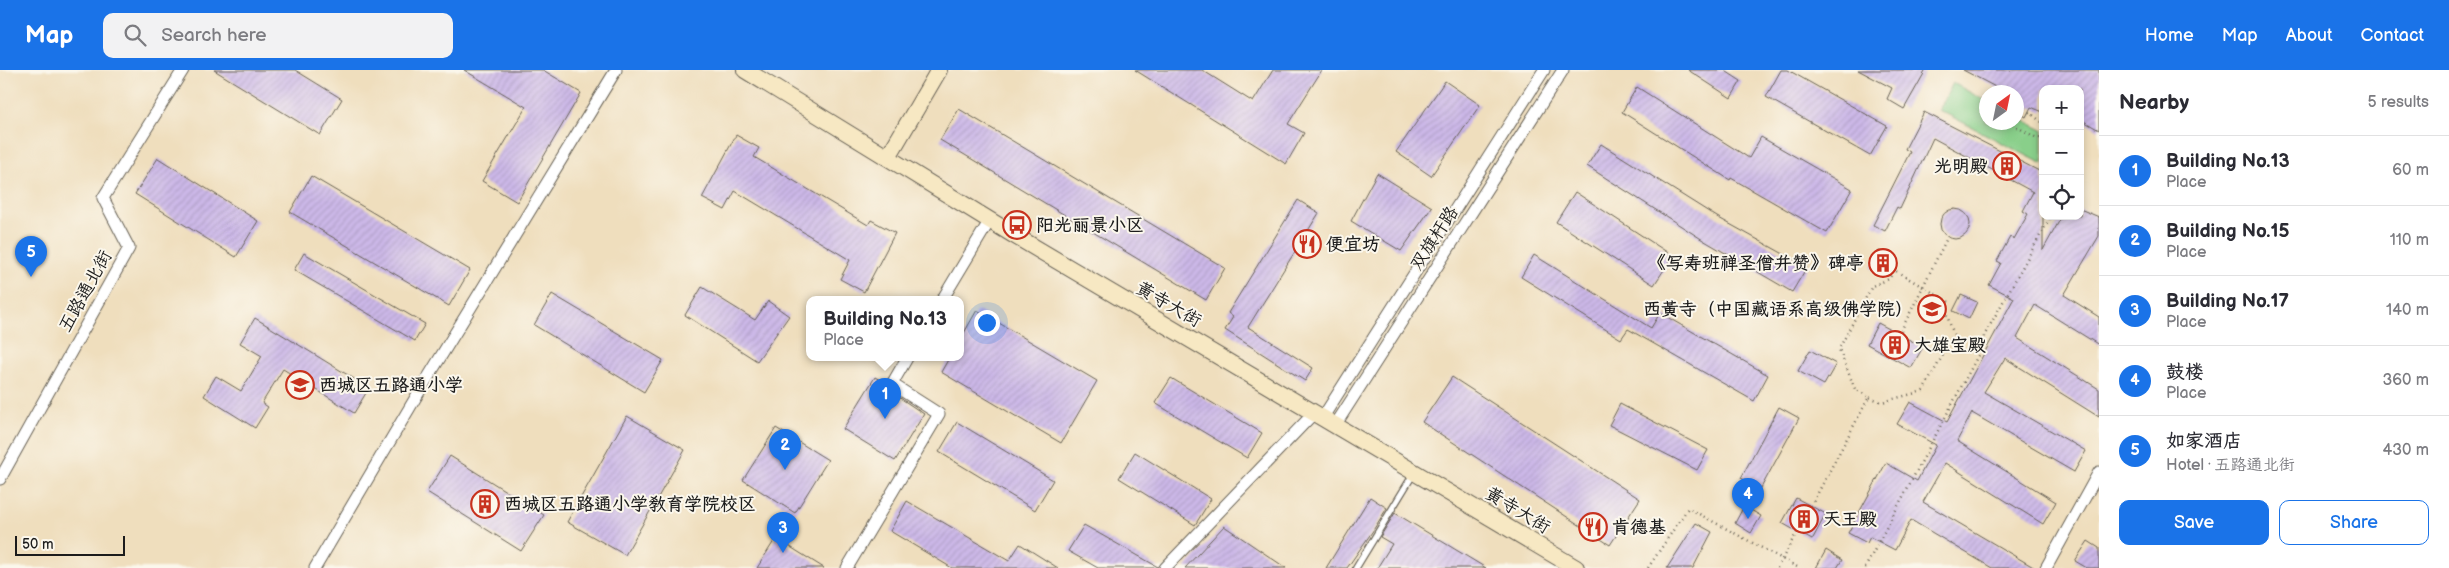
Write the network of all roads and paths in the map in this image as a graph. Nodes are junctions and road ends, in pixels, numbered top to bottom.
1 (183, 70) edge
2 (616, 70) edge
3 (745, 70) edge
4 (938, 70) edge
5 (1544, 70) edge
6 (1562, 70) edge
7 (2029, 112) dead end
8 (2039, 120) edge
9 (2023, 130) edge
10 (2039, 138) edge
11 (888, 157) junction
12 (990, 220) junction
13 (2049, 220) edge
14 (1947, 238) dead end
15 (1924, 287) junction
16 (944, 296) edge
17 (1901, 331) dead end
18 (905, 361) edge
19 (1869, 397) junction
20 (1325, 417) junction
21 (1415, 472) junction
22 (2099, 472) edge
23 (0, 479) edge
24 (1811, 506) dead end
25 (1797, 532) dead end
26 (1782, 559) junction
27 (1568, 566) edge
28 (315, 568) edge
29 (847, 568) edge
30 (1165, 568) edge
31 (1356, 568) edge
32 (1648, 568) edge
33 (1777, 568) edge
34 (1799, 568) edge
35 (1865, 568) edge
36 (2046, 568) edge

1 - 23 street, 五路通北街
2 - 28 street
3 - 11 street, 黄寺大街
4 - 11 street
5 - 20 street
6 - 20 street, 双旗杆路
7 - 8 path
9 - 10 path
11 - 12 street, 黄寺大街
12 - 16 street
12 - 20 street, 黄寺大街
13 - 35 path
14 - 15 path
15 - 17 path
15 - 19 path
15 - 19 path
18 - 29 street
19 - 24 path
20 - 21 street, 黄寺大街
20 - 30 street
21 - 27 street, 黄寺大街
21 - 31 lane
22 - 36 street
25 - 26 path
26 - 32 path
26 - 33 path
26 - 34 path

